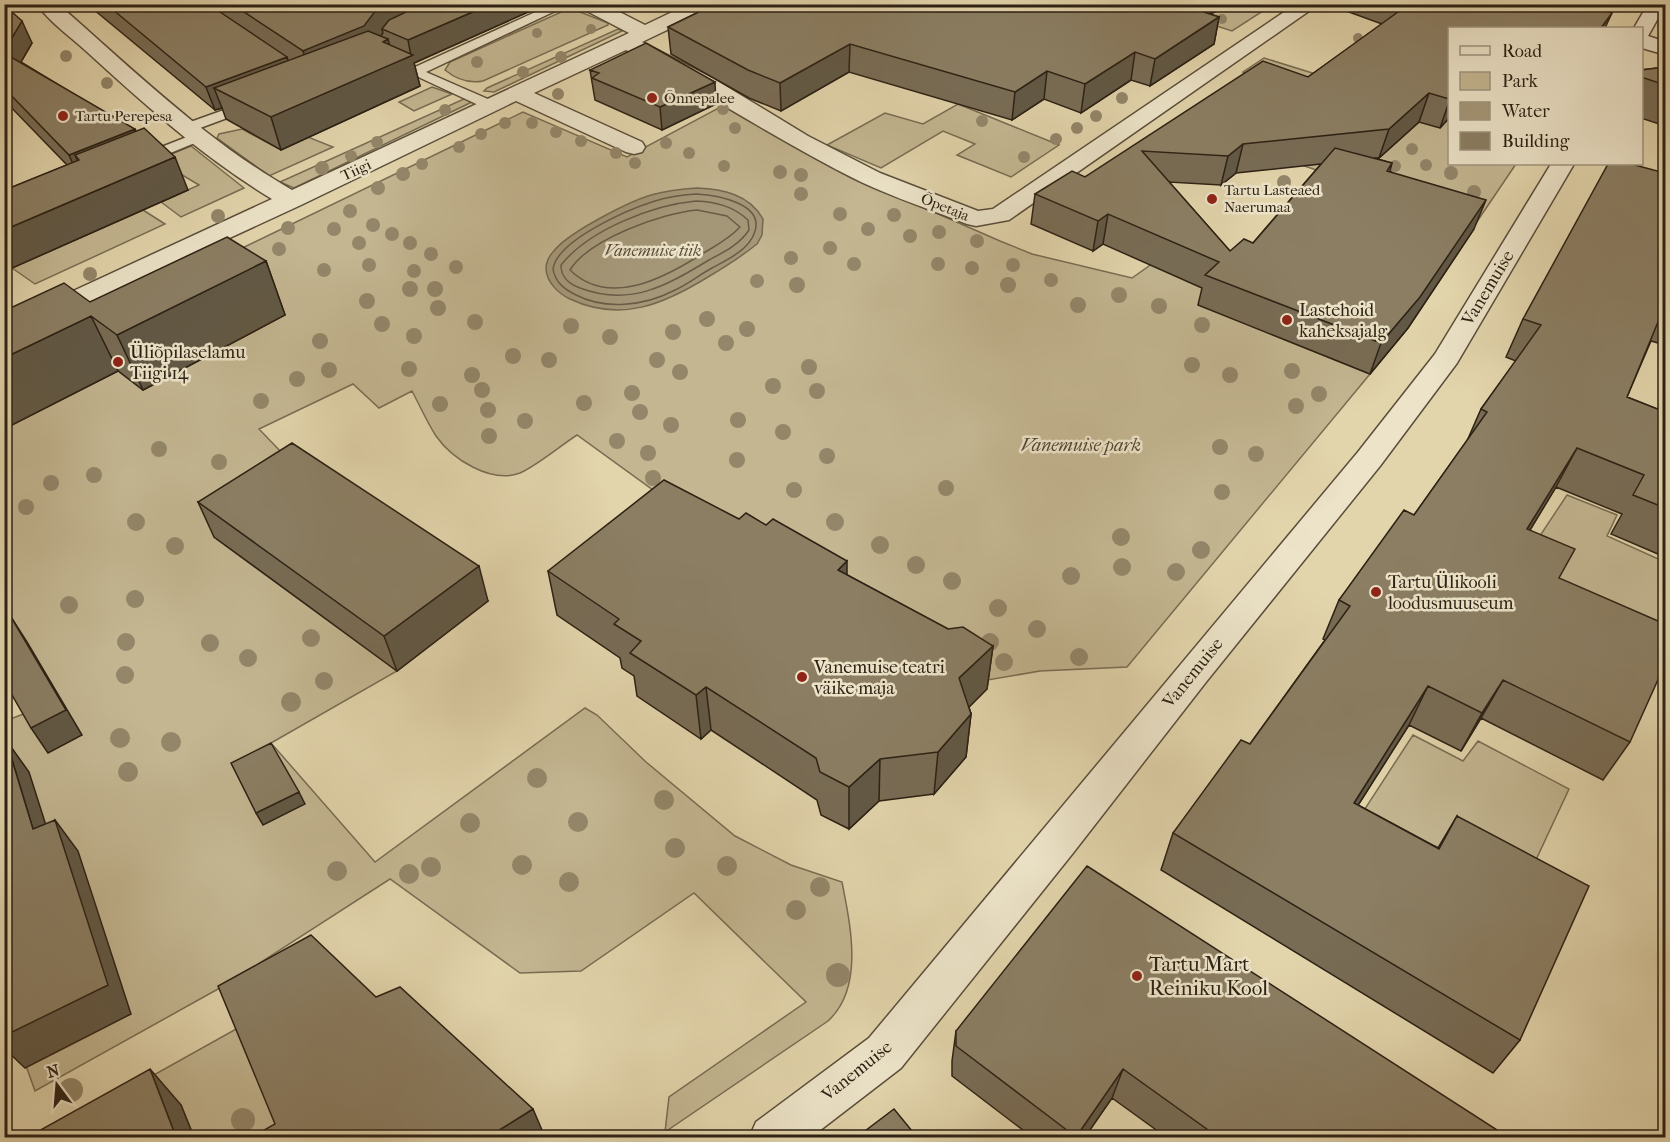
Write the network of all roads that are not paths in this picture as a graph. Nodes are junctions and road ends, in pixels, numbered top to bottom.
1 (46, 4) edge
2 (564, 4) edge
3 (588, 4) edge
4 (706, 4) edge
5 (1310, 4) edge
6 (1658, 4) edge
7 (1643, 29) edge
8 (636, 37) junction
9 (1643, 42) edge
10 (1665, 49) edge
11 (376, 54) edge
12 (415, 72) junction
13 (518, 94) junction
14 (265, 99) edge
15 (492, 106) junction
16 (192, 132) junction
17 (634, 147) dead end
18 (1561, 165) edge
19 (122, 168) edge
20 (292, 200) junction
21 (12, 325) edge
22 (772, 1137) edge

1 - 16 street
2 - 12 lane
3 - 8 street, Õpetaja
4 - 8 street, Tiigi
5 - 8 street, Õpetaja
6 - 7 street
8 - 13 street, Tiigi
9 - 10 street
11 - 12 lane
12 - 15 lane
13 - 15 street, Tiigi
13 - 17 street
14 - 16 lane
15 - 20 street, Tiigi
16 - 19 lane
16 - 20 street
18 - 22 street, Vanemuise
20 - 21 street, Tiigi

